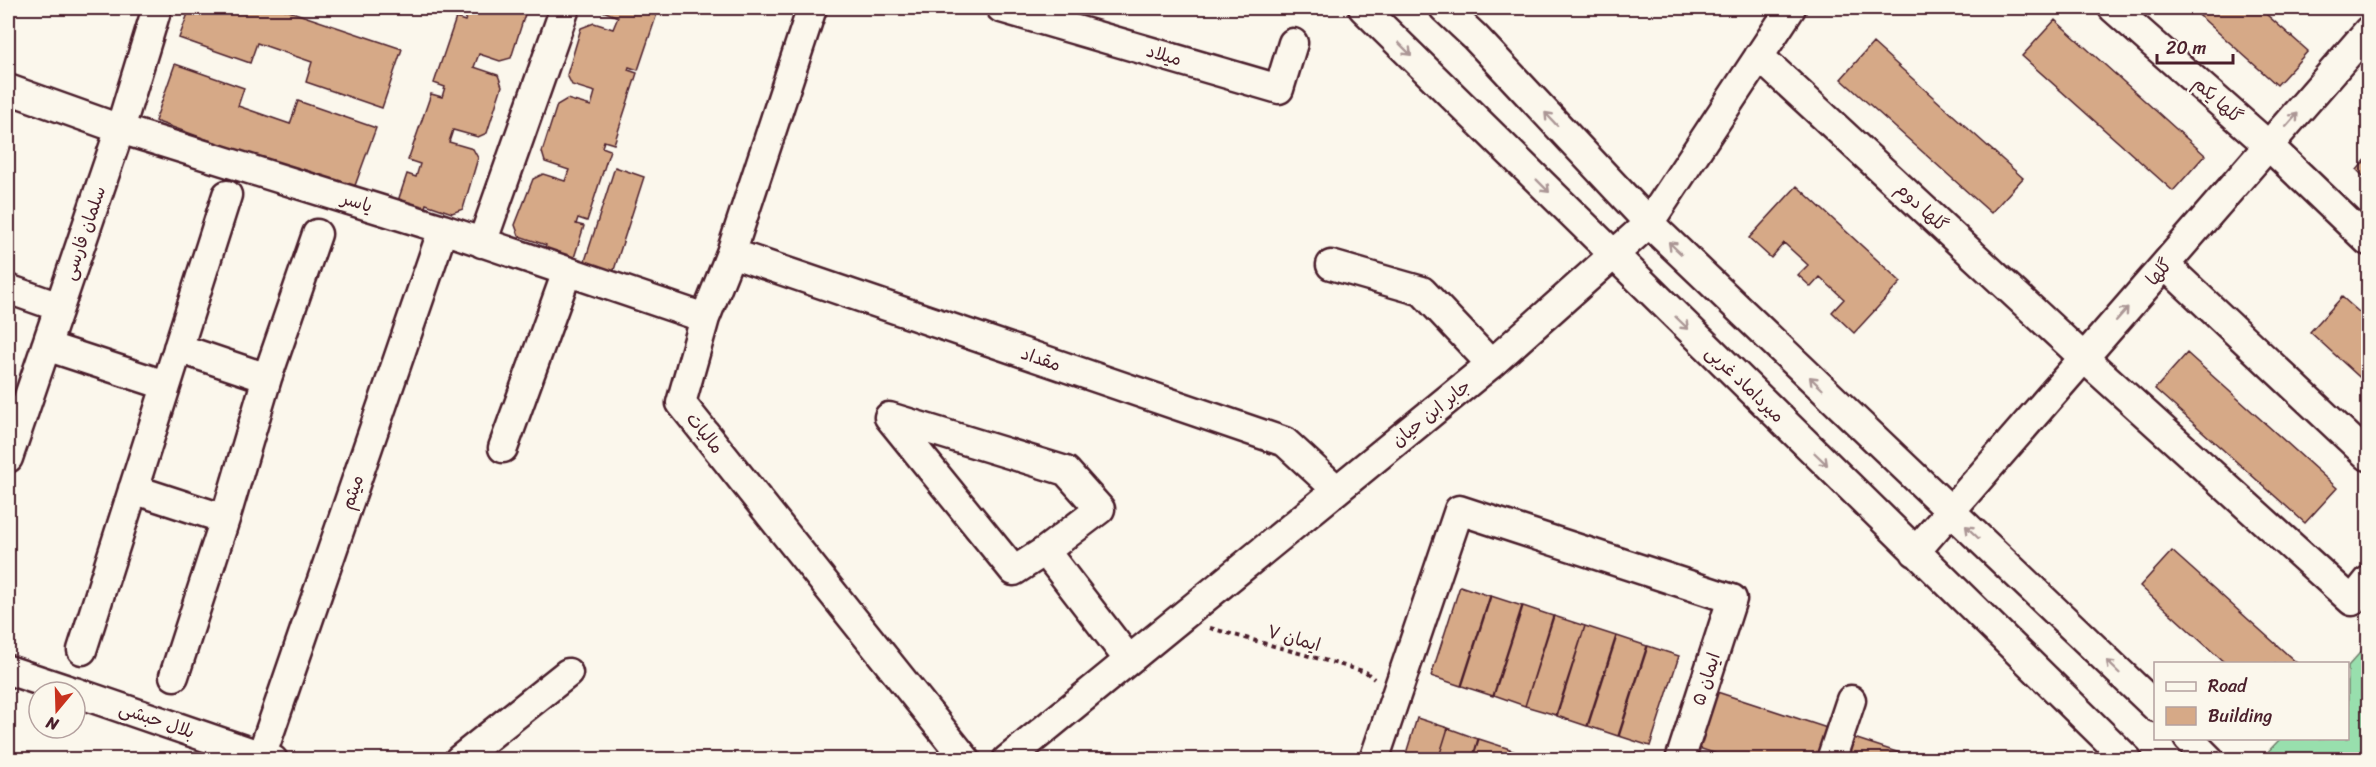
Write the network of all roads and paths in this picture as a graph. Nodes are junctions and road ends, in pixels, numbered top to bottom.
1 (157, 8) edge
2 (565, 8) edge
3 (812, 8) edge
4 (1001, 8) edge
5 (1363, 8) edge
6 (1444, 8) edge
7 (1791, 8) edge
8 (2113, 8) edge
9 (2368, 32) edge
10 (1293, 43) dead end
11 (1760, 56) junction
12 (8, 89) edge
13 (120, 129) junction
14 (2269, 146) junction
15 (227, 195) dead end
16 (1649, 223) junction
17 (443, 229) junction
18 (317, 234) dead end
19 (2368, 241) edge
20 (482, 243) junction
21 (731, 253) junction
22 (1612, 255) junction
23 (1331, 265) dead end
24 (2166, 265) junction
25 (567, 272) junction
26 (8, 289) edge
27 (59, 307) junction
28 (705, 318) junction
29 (46, 346) junction
30 (178, 348) junction
31 (2084, 358) junction
32 (1491, 364) junction
33 (267, 378) junction
34 (165, 385) junction
35 (503, 448) dead end
36 (2368, 456) edge
37 (8, 458) edge
38 (133, 489) junction
39 (1337, 490) junction
40 (1951, 512) junction
41 (225, 519) junction
42 (1046, 551) junction
43 (1915, 552) junction
44 (2368, 581) edge
45 (1179, 619) junction
46 (82, 650) dead end
47 (1129, 660) junction
48 (8, 670) edge
49 (568, 673) dead end
50 (174, 676) dead end
51 (38, 680) edge
52 (87, 696) edge
53 (1395, 698) junction
54 (1851, 700) dead end
55 (2154, 706) edge
56 (2190, 740) edge
57 (265, 758) edge
58 (459, 759) edge
59 (966, 759) edge
60 (1007, 759) edge
61 (1374, 759) edge
62 (1680, 759) edge
63 (1831, 759) edge
64 (2128, 759) edge
65 (2210, 759) edge

1 - 13 street, سلمان فارسی
2 - 20 street
3 - 21 street, مالیات
4 - 10 street, میلاد
5 -> 22 street, میرداماد غربی
16 -> 6 street
7 - 11 street, جابر ابن حیان
8 - 14 street, گلها یکم
14 -> 9 street, گلها
11 - 16 street, جابر ابن حیان
11 - 31 street, گلها دوم
12 - 13 street, یاسر
13 - 17 street, یاسر
13 - 27 street, سلمان فارسی
14 - 19 street, گلها یکم
14 - 24 street, گلها
15 - 30 street
16 - 22 street, جابر ابن حیان
40 -> 16 street
17 - 20 street, یاسر
17 - 57 street, میثم
18 - 33 street
20 - 25 street, یاسر
21 - 28 street, مالیات
21 - 39 street, مقداد
22 - 32 street, جابر ابن حیان
22 -> 43 street, میرداماد غربی
23 - 32 street
31 -> 24 street, گلها
24 - 36 street
25 - 28 street, یاسر
25 - 35 street
26 - 27 street
27 - 29 street, سلمان فارسی
28 - 59 street, مالیات
29 - 34 street
29 - 37 street, سلمان فارسی
30 - 33 street
30 - 34 street
31 - 40 street, گلها
31 - 44 street, گلها دوم
32 - 39 street, جابر ابن حیان
33 - 41 street
34 - 38 street
38 - 41 street
38 - 46 street
39 - 45 street, جابر ابن حیان
40 - 43 street, گلها
55 -> 40 street
41 - 50 street
42 - 42 street
42 - 47 street
43 - 64 street, میرداماد غربی
45 - 47 street, جابر ابن حیان
45 - 53 path, ایمان ۷
47 - 60 street, جابر ابن حیان
48 - 51 street, بلال حبشی
49 - 58 street
52 - 57 street, بلال حبشی
53 - 61 street
53 - 62 street, ایمان ۵
54 - 63 street
56 - 65 street

